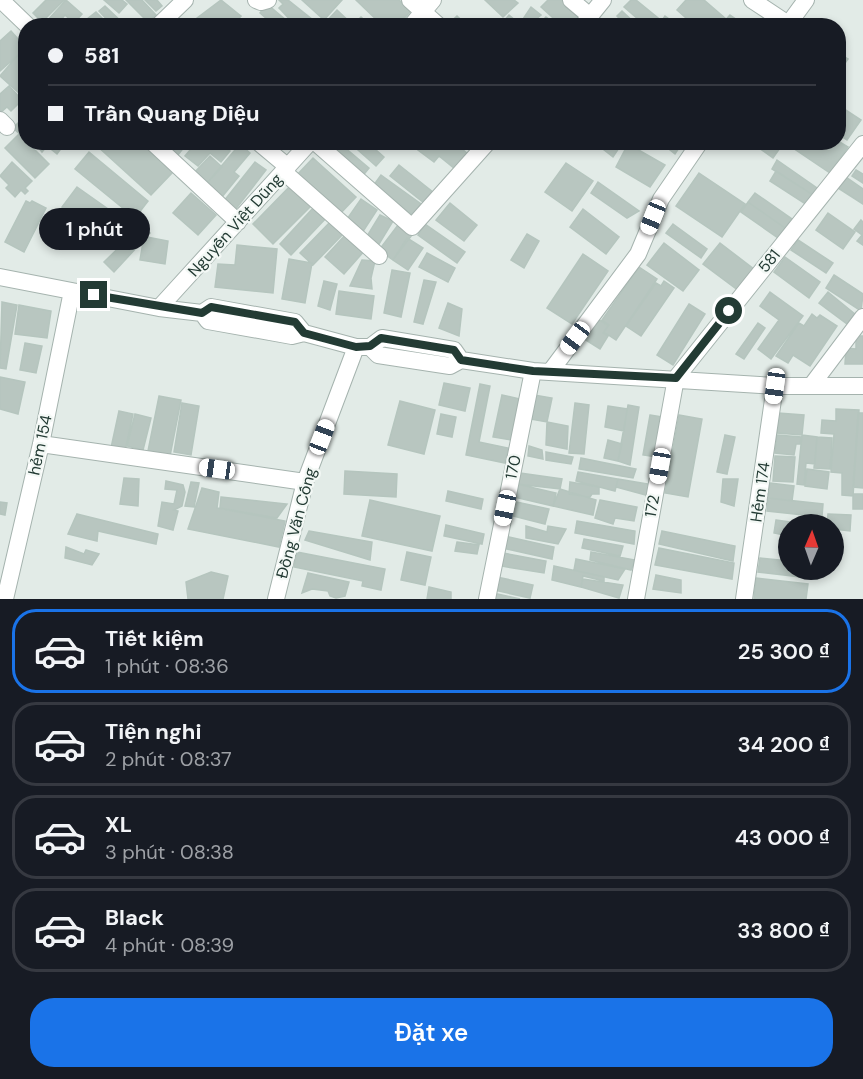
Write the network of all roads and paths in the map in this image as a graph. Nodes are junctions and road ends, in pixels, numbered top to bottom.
1 (1, 0) edge
2 (185, 0) edge
3 (256, 0) edge
4 (268, 0) edge
5 (571, 0) edge
6 (603, 0) edge
7 (752, 0) edge
8 (806, 0) edge
9 (422, 4) edge
10 (20, 18) edge
11 (166, 18) edge
12 (415, 18) edge
13 (433, 18) edge
14 (584, 18) edge
15 (588, 18) edge
16 (778, 18) edge
17 (793, 18) edge
18 (863, 144) edge
19 (161, 150) edge
20 (266, 150) edge
21 (303, 150) edge
22 (324, 150) edge
23 (481, 150) edge
24 (695, 150) edge
25 (286, 169) junction
26 (238, 222) junction
27 (379, 256) dead end
28 (0, 277) edge
29 (72, 291) junction
30 (159, 308) junction
31 (863, 317) edge
32 (363, 347) junction
33 (533, 371) junction
34 (550, 372) junction
35 (676, 378) junction
36 (775, 386) junction
37 (811, 386) junction
38 (863, 386) edge
39 (41, 444) junction
40 (305, 482) junction
41 (5, 599) edge
42 (276, 599) edge
43 (487, 599) edge
44 (636, 599) edge
45 (744, 599) edge

1 - 10 street
2 - 11 street
3 - 4 street
5 - 14 street
6 - 15 street
7 - 16 street
8 - 17 street
9 - 12 street
9 - 13 street
18 - 35 street, 581
19 - 26 street
20 - 25 street
21 - 25 street, Nguyễn Việt Dũng
22 - 23 street
24 - 34 street
25 - 26 street, Nguyễn Việt Dũng
25 - 27 street
26 - 30 street, Nguyễn Việt Dũng
28 - 29 street
29 - 30 street
29 - 39 street, hẻm 154
30 - 32 street
31 - 37 street
32 - 33 street
32 - 40 street, Đồng Văn Cống
33 - 34 street
33 - 43 street, 170
34 - 35 street
35 - 36 street
35 - 44 street, 172
36 - 37 street
36 - 45 street, Hẻm 174
37 - 38 street
39 - 40 street
39 - 41 street, hẻm 154
40 - 42 street, Đồng Văn Cống

